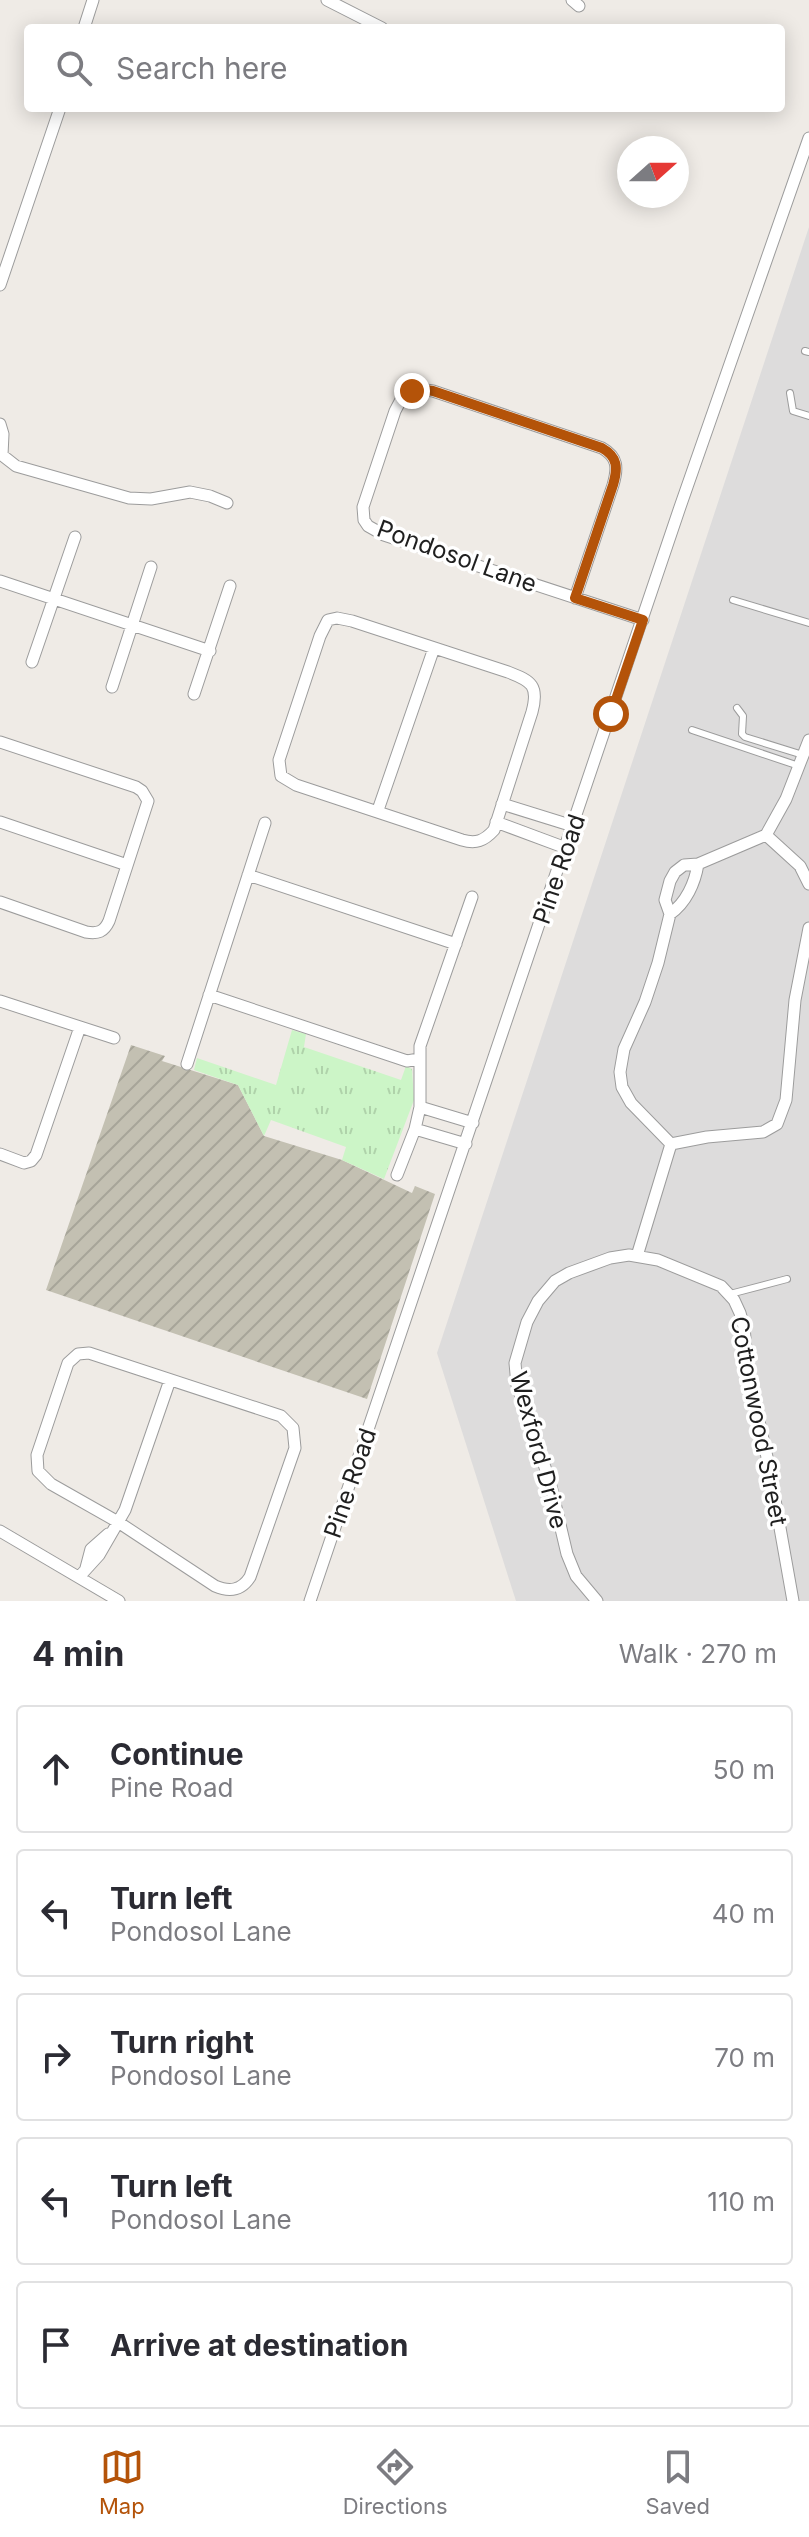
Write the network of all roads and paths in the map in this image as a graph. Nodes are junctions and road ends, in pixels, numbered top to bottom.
1 (93, 0) edge
2 (327, 0) edge
3 (85, 24) edge
4 (374, 24) edge
5 (59, 112) edge
6 (809, 138) edge
7 (0, 285) edge
8 (790, 393) dead end
9 (809, 416) edge
10 (0, 424) edge
11 (227, 503) dead end
12 (75, 537) dead end
13 (151, 567) dead end
14 (0, 581) edge
15 (230, 586) dead end
16 (575, 598) junction
17 (53, 600) junction
18 (733, 600) dead end
19 (643, 620) junction
20 (809, 623) edge
21 (132, 626) junction
22 (434, 648) junction
23 (210, 651) junction
24 (32, 662) dead end
25 (112, 687) dead end
26 (194, 694) dead end
27 (737, 708) dead end
28 (692, 730) dead end
29 (809, 740) edge
30 (0, 742) edge
31 (801, 760) junction
32 (502, 804) junction
33 (378, 810) junction
34 (0, 822) edge
35 (496, 822) junction
36 (265, 823) dead end
37 (573, 826) junction
38 (766, 835) junction
39 (566, 848) junction
40 (698, 864) junction
41 (127, 865) junction
42 (248, 875) junction
43 (809, 884) edge
44 (472, 897) dead end
45 (0, 902) edge
46 (670, 914) junction
47 (809, 928) edge
48 (456, 944) junction
49 (209, 995) junction
50 (0, 1001) edge
51 (80, 1027) junction
52 (114, 1038) dead end
53 (419, 1059) junction
54 (187, 1064) dead end
55 (420, 1107) junction
56 (473, 1123) junction
57 (415, 1129) junction
58 (466, 1144) junction
59 (671, 1144) junction
60 (0, 1154) edge
61 (397, 1175) dead end
62 (637, 1256) junction
63 (787, 1279) dead end
64 (730, 1294) junction
65 (170, 1380) junction
66 (115, 1527) junction
67 (0, 1531) edge
68 (82, 1573) junction
69 (119, 1601) edge
70 (310, 1601) edge
71 (597, 1601) edge
72 (793, 1601) edge

1 - 3 street
2 - 4 street
5 - 7 street
6 - 19 street, Pine Road
8 - 9 lane
10 - 11 street
12 - 17 street
13 - 21 street
14 - 17 street
15 - 23 street
16 - 16 street, Pondosol Lane
16 - 19 street, Pondosol Lane
17 - 21 street
17 - 24 street
18 - 20 lane
19 - 37 street, Pine Road
21 - 23 street
21 - 25 street
22 - 32 street
22 - 33 street
22 - 33 street
23 - 26 street
27 - 31 lane
28 - 31 lane
29 - 31 street
30 - 41 street
31 - 38 street
32 - 35 street
32 - 37 street
33 - 35 street
34 - 41 street
35 - 39 street
36 - 42 street
37 - 39 street, Pine Road
38 - 40 street
38 - 43 street
39 - 56 street, Pine Road
40 - 46 street
40 - 46 street
41 - 45 street
42 - 48 street
42 - 49 street
44 - 48 street
46 - 59 street
47 - 59 street
48 - 53 street
49 - 53 street
49 - 54 street
50 - 51 street
51 - 52 street
51 - 60 street
53 - 55 street
55 - 56 street
55 - 57 street
56 - 58 street, Pine Road
57 - 58 street
57 - 61 street
58 - 70 street, Pine Road
59 - 62 street
62 - 64 street, Cottonwood Street
62 - 71 street, Wexford Drive
63 - 64 lane
64 - 72 street, Cottonwood Street
65 - 66 street
65 - 66 street
65 - 66 street
66 - 68 street
67 - 68 street
68 - 69 street

